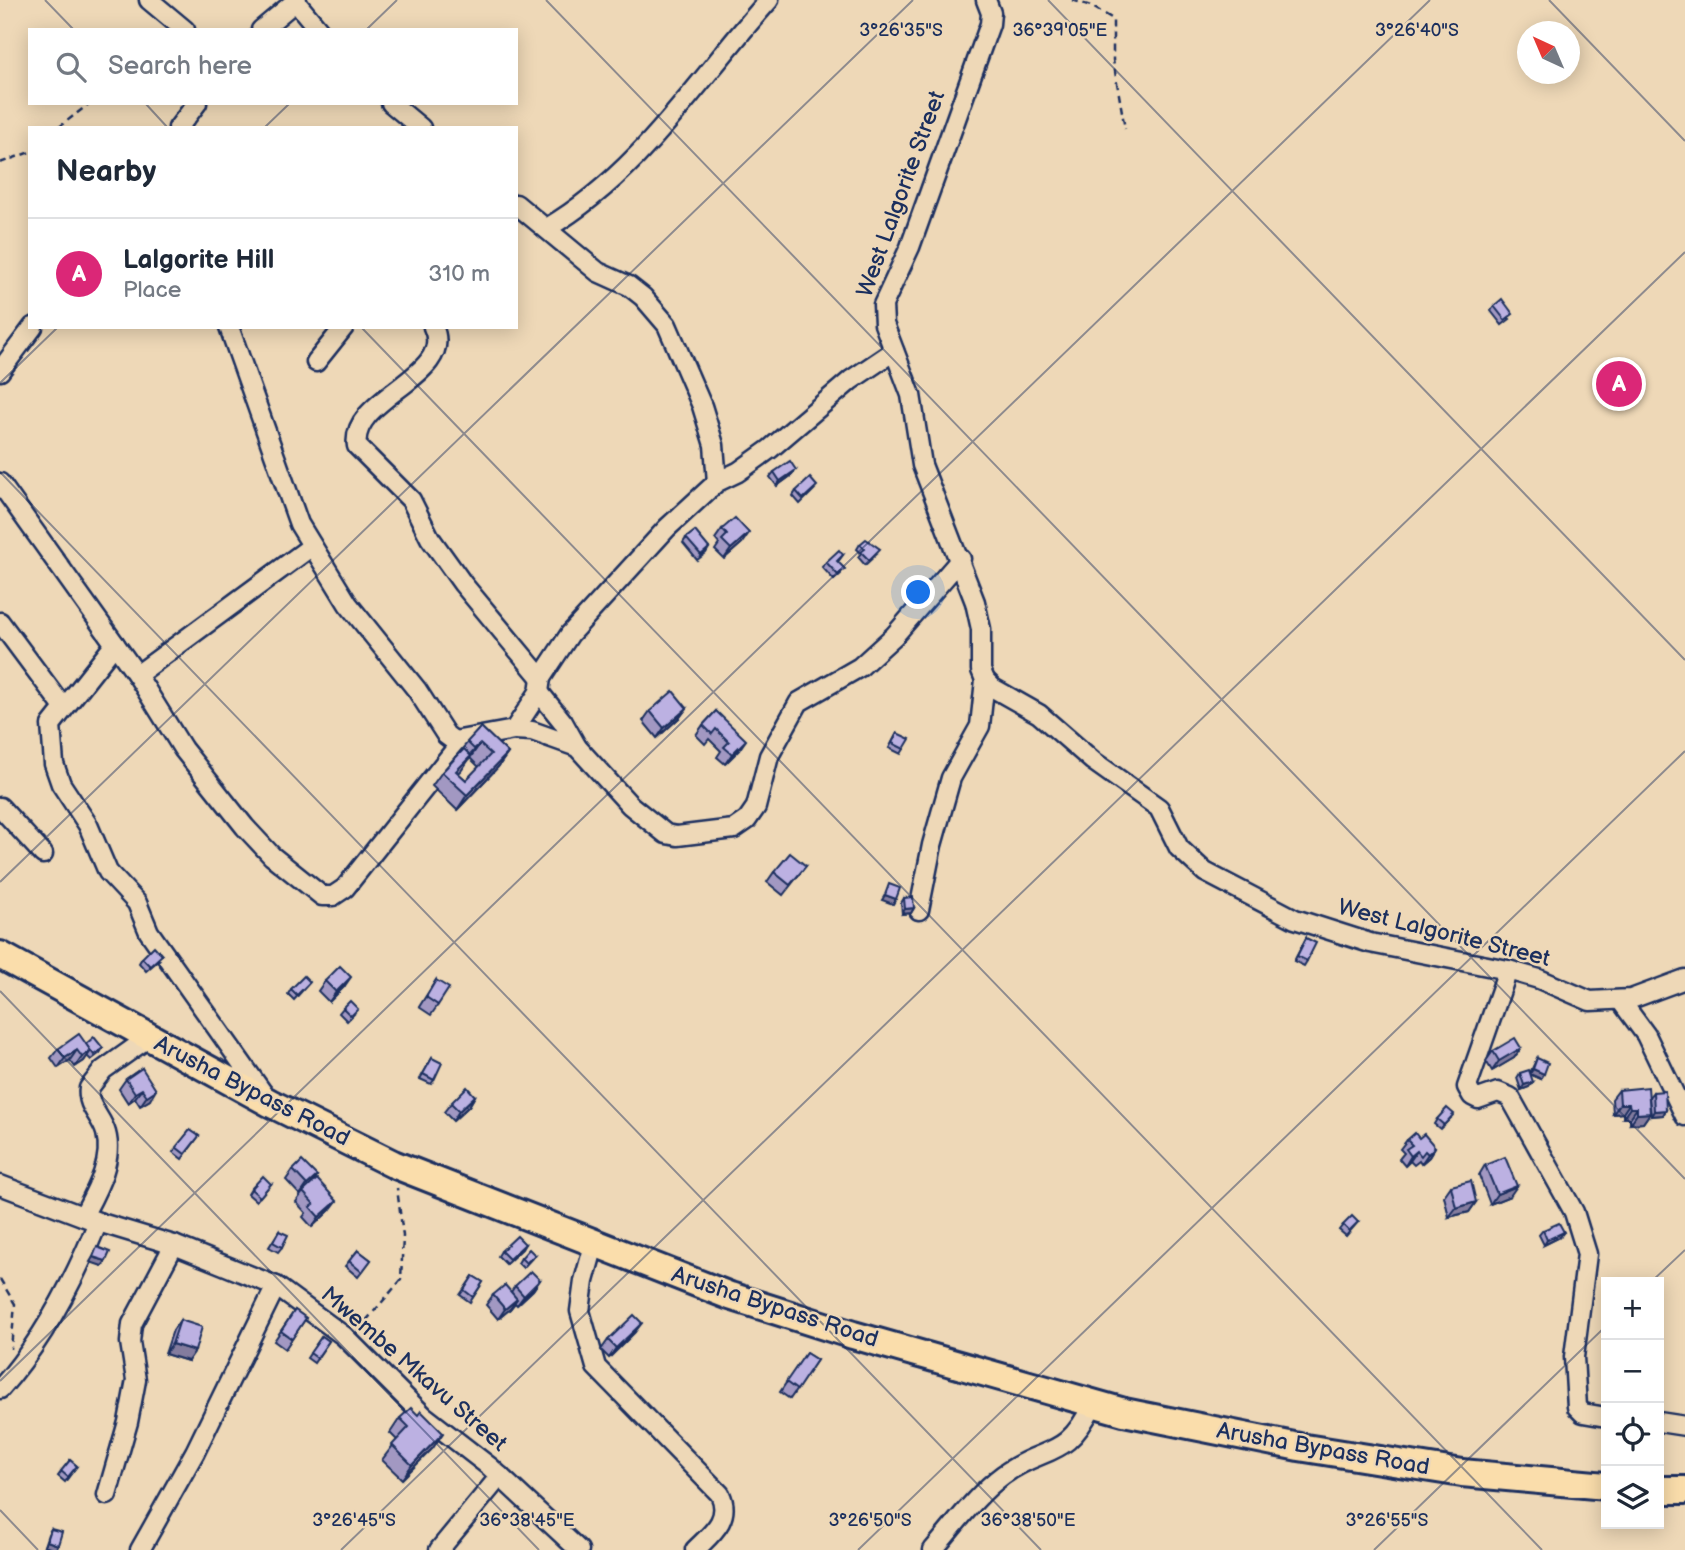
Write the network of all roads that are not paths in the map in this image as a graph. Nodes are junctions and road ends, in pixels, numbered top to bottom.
1 (769, 0) edge
2 (986, 0) edge
3 (296, 1) edge
4 (159, 3) edge
5 (183, 28) edge
6 (263, 28) edge
7 (317, 28) edge
8 (195, 105) edge
9 (393, 105) edge
10 (180, 126) edge
11 (419, 126) edge
12 (518, 206) edge
13 (547, 228) junction
14 (32, 329) edge
15 (230, 329) edge
16 (342, 329) edge
17 (434, 329) edge
18 (894, 351) junction
19 (316, 362) dead end
20 (0, 372) edge
21 (717, 482) junction
22 (0, 483) edge
23 (312, 546) junction
24 (961, 559) junction
25 (0, 622) edge
26 (115, 644) junction
27 (136, 675) junction
28 (985, 680) junction
29 (540, 685) junction
30 (64, 708) junction
31 (514, 730) junction
32 (462, 741) junction
33 (577, 747) junction
34 (0, 807) edge
35 (43, 854) dead end
36 (919, 910) dead end
37 (0, 955) edge
38 (1508, 970) junction
39 (1685, 979) edge
40 (1621, 1001) junction
41 (148, 1038) junction
42 (270, 1102) junction
43 (1685, 1116) edge
44 (0, 1185) edge
45 (91, 1219) junction
46 (174, 1245) junction
47 (594, 1245) junction
48 (276, 1286) junction
49 (1, 1387) edge
50 (1093, 1404) junction
51 (1601, 1416) edge
52 (1664, 1423) edge
53 (1685, 1426) edge
54 (500, 1476) junction
55 (1601, 1486) edge
56 (1664, 1490) edge
57 (1685, 1490) edge
58 (107, 1495) dead end
59 (141, 1550) edge
60 (439, 1550) edge
61 (579, 1550) edge
62 (695, 1550) edge
63 (933, 1550) edge

1 - 13 street
2 - 18 street, West Lalgorite Street
3 - 6 street
3 - 7 street
4 - 5 street
8 - 10 street
9 - 11 street
12 - 13 street
13 - 21 street
14 - 20 street
15 - 23 street
16 - 19 street
17 - 29 street
18 - 21 street
18 - 24 street, West Lalgorite Street
21 - 29 street
22 - 26 street
23 - 27 street
23 - 32 street
24 - 28 street, West Lalgorite Street
24 - 33 street
25 - 30 street
26 - 27 street
26 - 30 street
27 - 32 street
28 - 36 street
28 - 38 street, West Lalgorite Street
29 - 31 street
29 - 33 street
30 - 42 street
31 - 32 street
31 - 33 street
34 - 35 street
37 - 41 main road, Arusha Bypass Road
38 - 40 street, West Lalgorite Street
38 - 51 street
39 - 40 street, West Lalgorite Street
40 - 43 street
41 - 42 main road, Arusha Bypass Road
41 - 45 street
42 - 47 main road, Arusha Bypass Road
44 - 45 street, Mwembe Mkavu Street
45 - 46 street, Mwembe Mkavu Street
45 - 49 street
46 - 48 street, Mwembe Mkavu Street
46 - 58 street
47 - 50 main road, Arusha Bypass Road
47 - 62 street
48 - 54 street, Mwembe Mkavu Street
48 - 59 street
50 - 55 main road, Arusha Bypass Road
50 - 63 street
52 - 53 street
54 - 60 street
54 - 61 street, Mwembe Mkavu Street
56 - 57 main road

